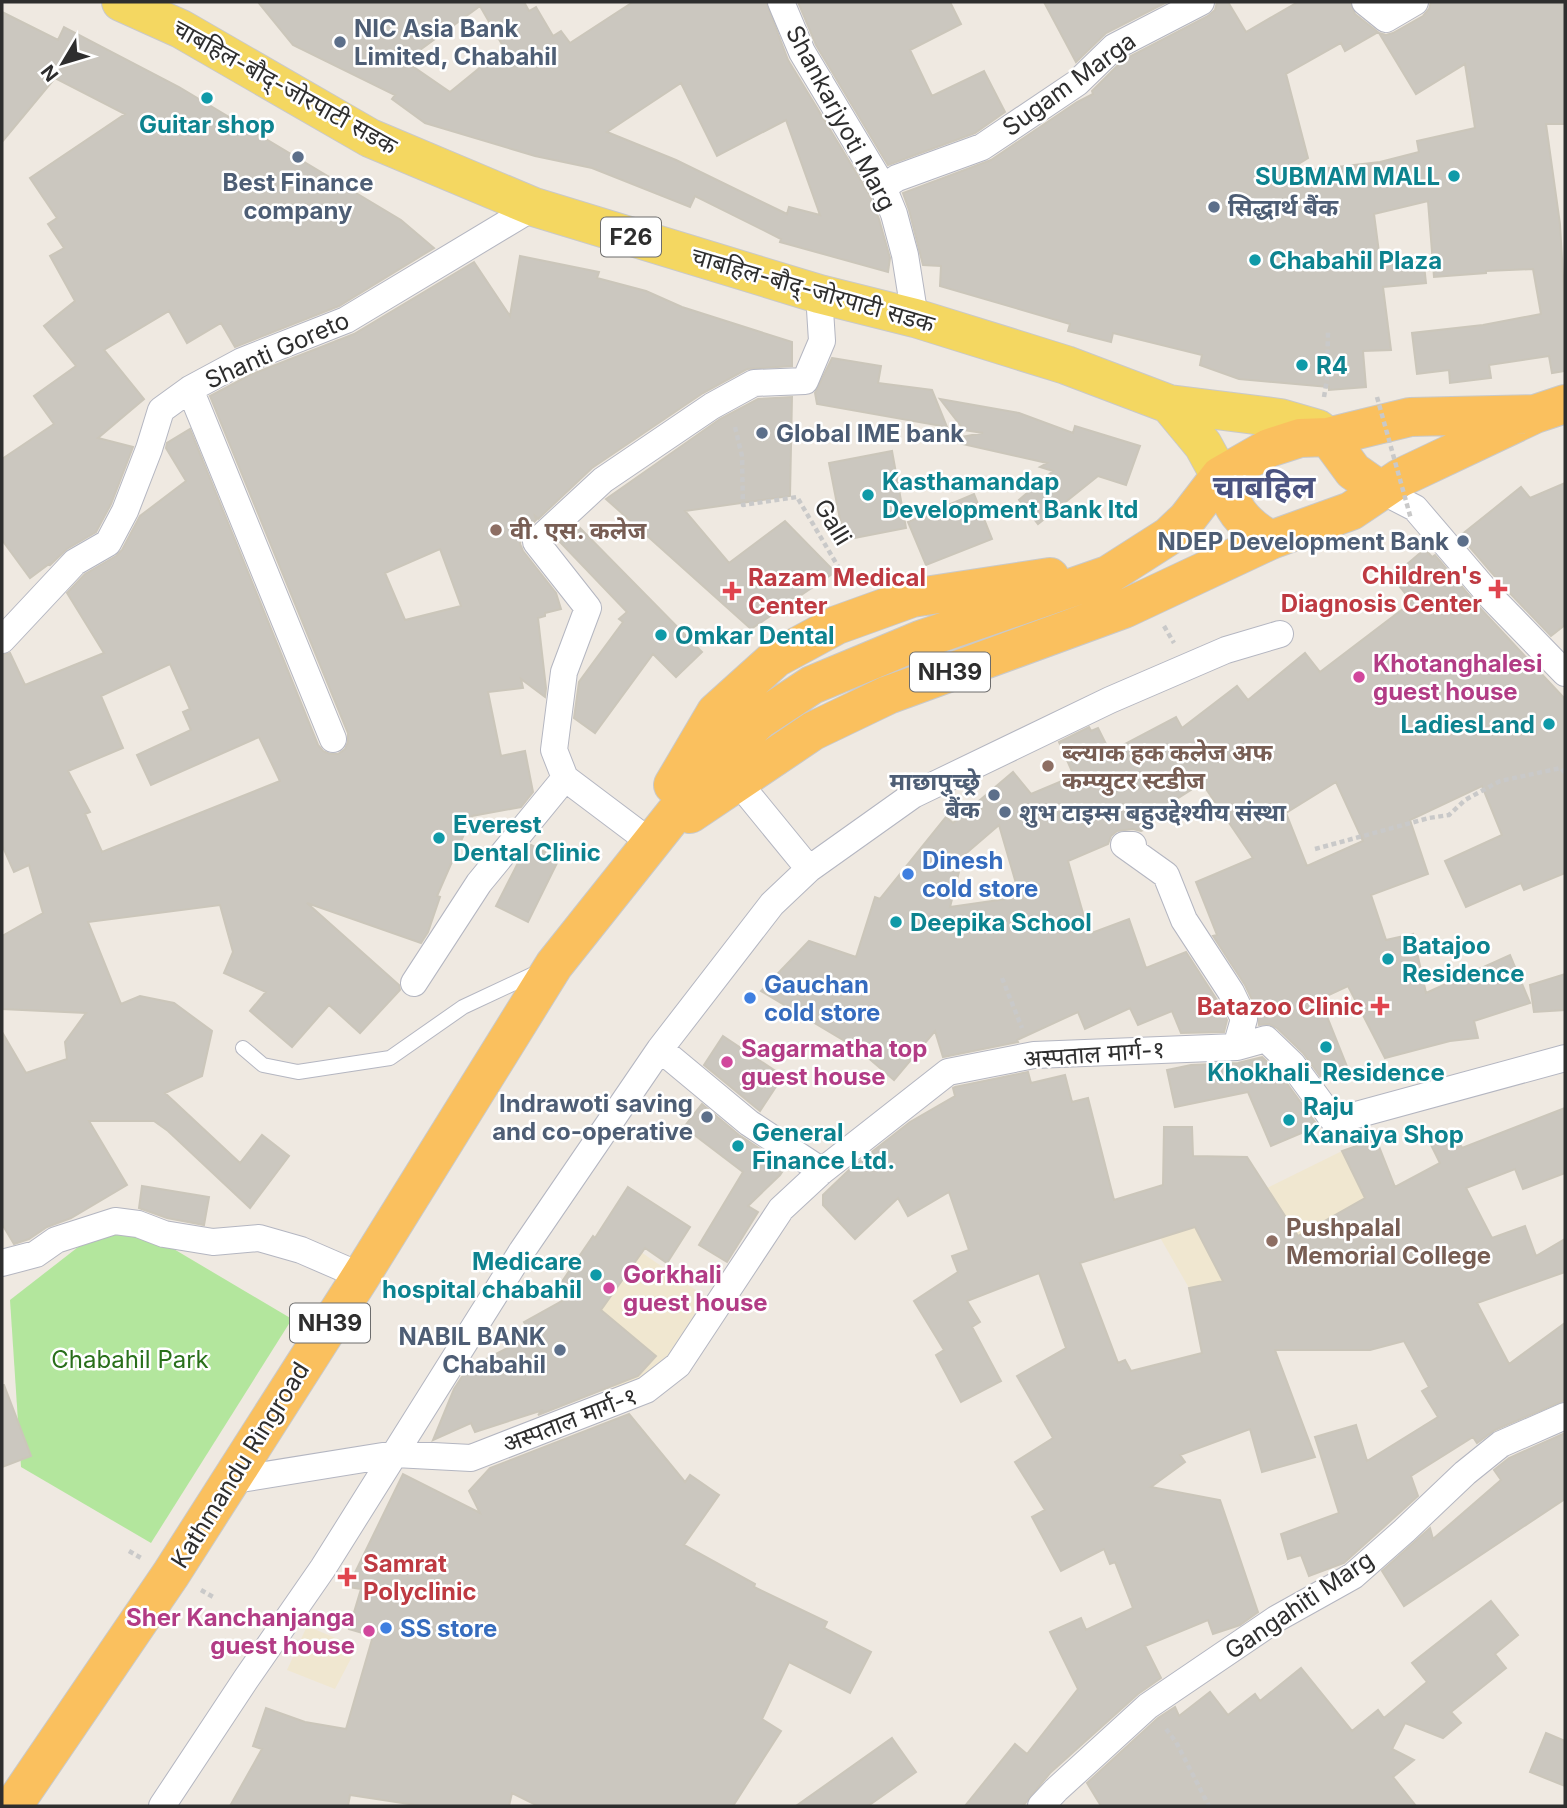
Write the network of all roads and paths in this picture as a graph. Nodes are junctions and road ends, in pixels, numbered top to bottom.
1 (121, 2) edge
2 (781, 2) edge
3 (1201, 2) edge
4 (1365, 2) edge
5 (1415, 2) edge
6 (890, 183) junction
7 (534, 207) junction
8 (819, 294) junction
9 (915, 318) junction
10 (1328, 332) dead end
11 (754, 383) junction
12 (190, 389) junction
13 (1377, 397) dead end
14 (1169, 404) junction
15 (1550, 409) edge
16 (1323, 433) junction
17 (1220, 476) junction
18 (1380, 490) junction
19 (1411, 519) dead end
20 (1270, 540) junction
21 (1108, 575) junction
22 (837, 625) junction
23 (1280, 634) dead end
24 (2, 640) edge
25 (1565, 673) edge
26 (333, 739) dead end
27 (727, 770) junction
28 (1565, 773) edge
29 (565, 778) junction
30 (650, 842) junction
31 (1133, 845) dead end
32 (1315, 849) dead end
33 (809, 869) junction
34 (554, 964) junction
35 (1002, 978) dead end
36 (414, 983) dead end
37 (1236, 1047) junction
38 (243, 1048) dead end
39 (660, 1049) junction
40 (1034, 1055) junction
41 (1565, 1058) edge
42 (822, 1171) junction
43 (2, 1263) edge
44 (361, 1276) junction
45 (1565, 1416) edge
46 (395, 1454) junction
47 (228, 1481) junction
48 (1148, 1706) junction
49 (17, 1799) edge
50 (162, 1806) edge
51 (1041, 1806) edge
52 (1209, 1806) edge

1 - 7 main road, चाबहिल-बौद्-जोरपाटी सडक / F26
2 - 6 street, Shankarjyoti Marg
3 - 6 street, Sugam Marga
4 - 5 street
6 - 9 street, Shankarjyoti Marg
7 - 8 main road, चाबहिल-बौद्-जोरपाटी सडक / F26
7 - 12 street, Shanti Goreto
8 - 9 main road, चाबहिल-बौद्-जोरपाटी सडक / F26
8 - 11 street
9 - 14 main road, चाबहिल-बौद्-जोरपाटी सडक / F26
10 - 16 path
11 - 22 path, Galli
11 - 29 street
12 - 24 street, Shanti Goreto
12 - 26 street
13 - 19 path, bridge
14 - 16 main road, चाबहिल-बौद्-जोरपाटी सडक
14 - 17 main road
15 - 16 highway, Kathmandu Ringroad / NH39
15 - 18 highway, Kathmandu Ringroad / NH39
16 - 17 highway, Kathmandu Ringroad / NH39
16 - 18 highway
17 - 20 highway
17 - 21 highway, Kathmandu Ringroad / NH39
18 - 20 highway, Kathmandu Ringroad / NH39
18 - 25 street
20 - 27 highway, Kathmandu Ringroad / NH39
21 - 22 highway
21 - 27 highway, Kathmandu Ringroad / NH39
22 - 30 highway
23 - 33 street
27 - 30 highway, Kathmandu Ringroad / NH39
27 - 33 street
28 - 32 path
29 - 30 street
29 - 36 street
30 - 34 highway, Kathmandu Ringroad / NH39
31 - 37 street
33 - 39 street
34 - 38 lane
34 - 44 highway, Kathmandu Ringroad / NH39
35 - 40 path
37 - 40 street, अस्पताल मार्ग-१
37 - 41 street, अस्पताल मार्ग-१
39 - 42 street
39 - 46 street
40 - 42 street, अस्पताल मार्ग-१
42 - 46 street, अस्पताल मार्ग-१
43 - 44 street
44 - 47 highway, Kathmandu Ringroad / NH39
45 - 48 street, Gangahiti Marg
46 - 47 street, अस्पताल मार्ग-१
46 - 50 street
47 - 49 highway, Kathmandu Ringroad / NH39
48 - 51 street, Gangahiti Marg
48 - 52 path

